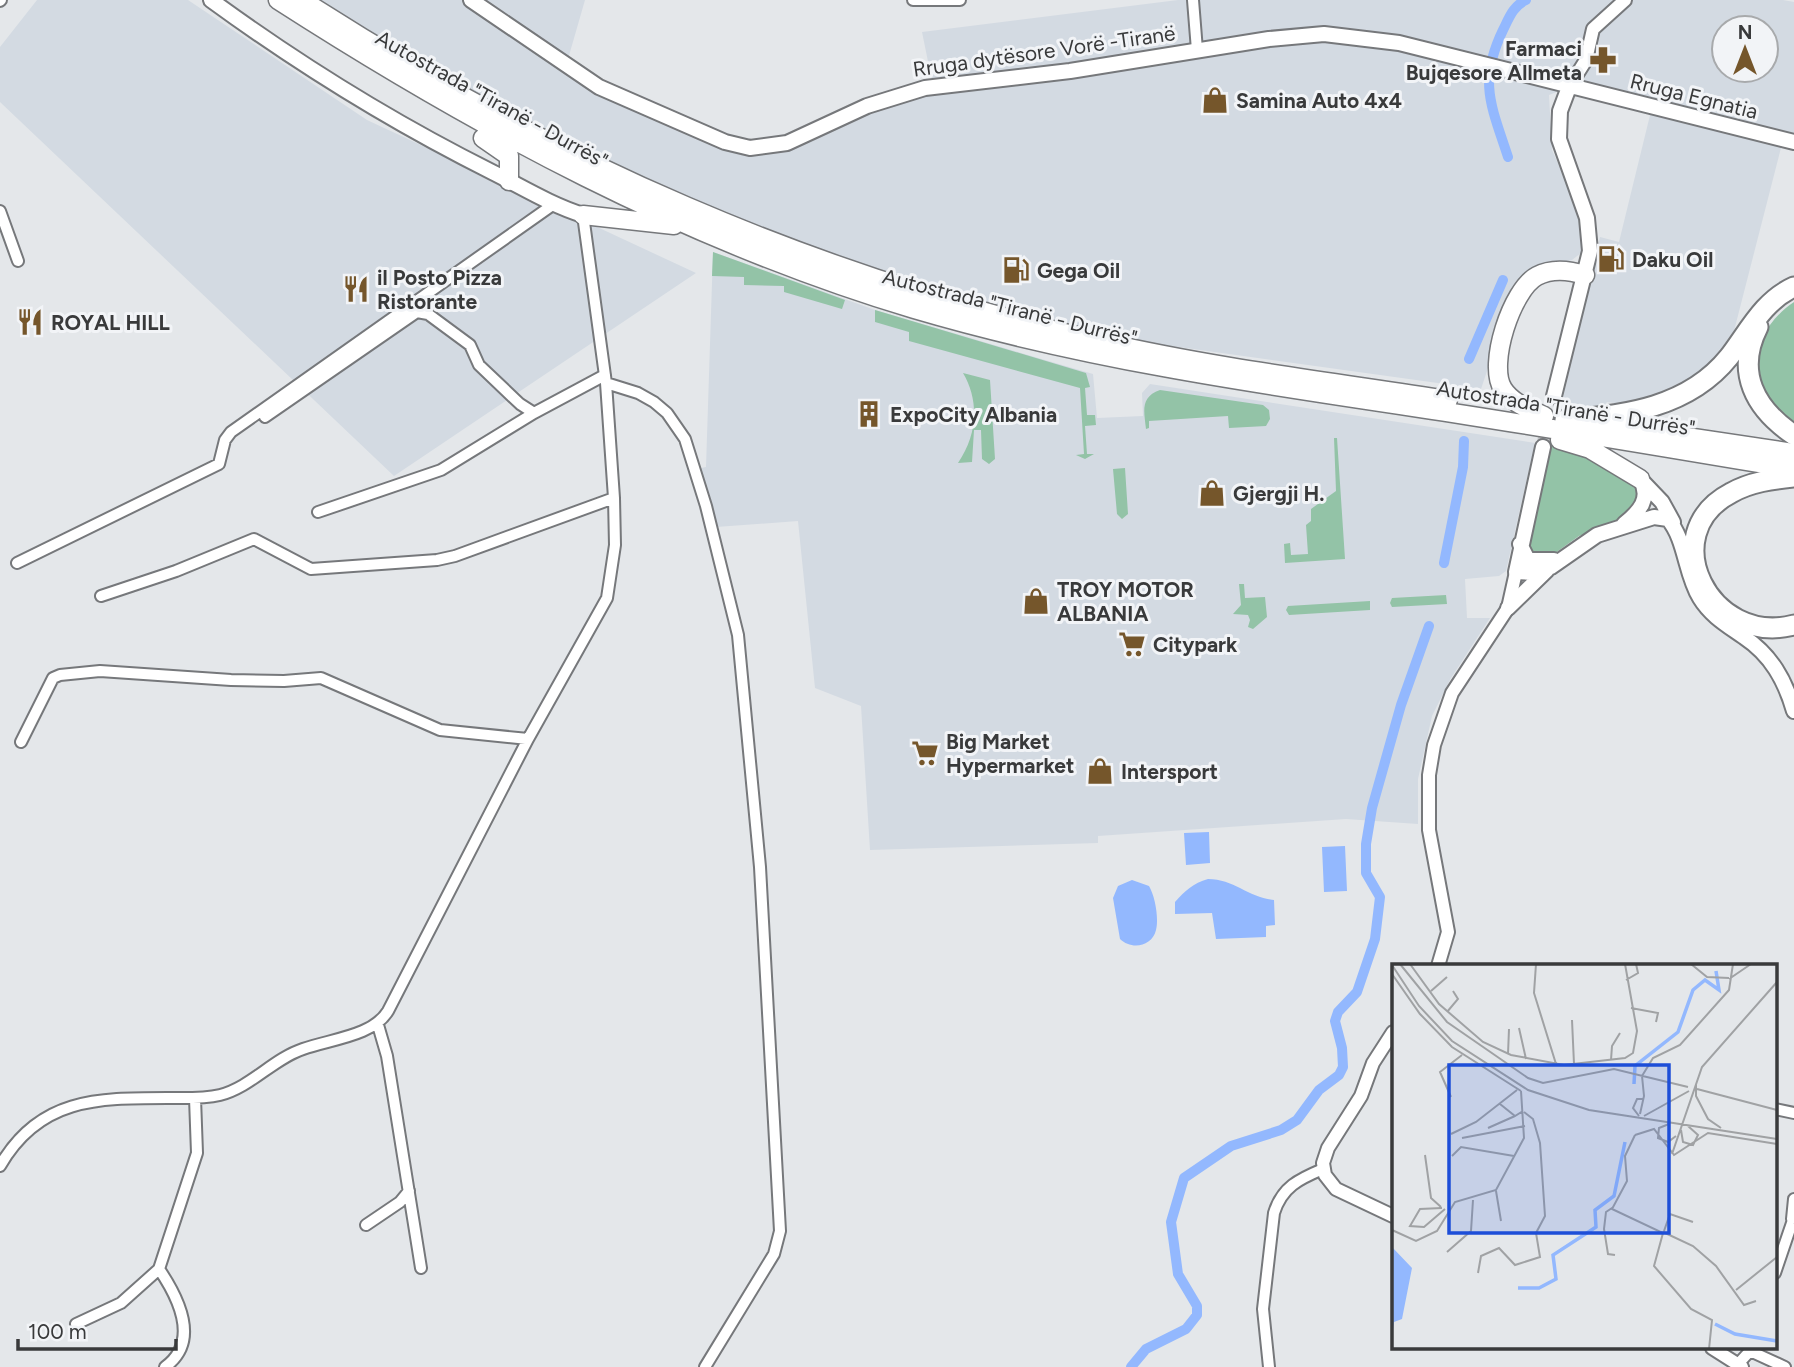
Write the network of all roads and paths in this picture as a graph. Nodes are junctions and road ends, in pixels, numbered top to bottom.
1 (211, 0) edge
2 (278, 0) edge
3 (302, 0) edge
4 (471, 0) edge
5 (913, 0) edge
6 (960, 0) edge
7 (1193, 0) edge
8 (1625, 0) edge
9 (1197, 50) junction
10 (391, 72) junction
11 (1526, 76) joint
12 (1569, 87) junction
13 (1794, 142) edge
14 (509, 181) junction
15 (554, 204) junction
16 (0, 211) edge
17 (583, 215) junction
18 (697, 229) junction
19 (18, 261) dead end
20 (1585, 275) junction
21 (1794, 288) edge
22 (1794, 294) edge
23 (605, 379) junction
24 (1554, 396) tunnel mouth
25 (534, 413) junction
26 (1544, 416) junction
27 (1476, 417) junction
28 (265, 418) dead end
29 (1564, 419) junction
30 (1794, 435) edge
31 (1543, 447) tunnel mouth
32 (1794, 453) edge
33 (1794, 468) edge
34 (1794, 477) edge
35 (1640, 479) junction
36 (614, 498) junction
37 (318, 512) dead end
38 (1675, 527) junction
39 (1611, 530) junction
40 (1520, 544) junction
41 (1567, 552) junction
42 (18, 563) dead end
43 (1551, 567) junction
44 (1516, 572) junction
45 (101, 596) dead end
46 (1508, 608) junction
47 (1794, 625) edge
48 (1794, 711) edge
49 (528, 739) junction
50 (20, 741) dead end
51 (1439, 964) edge
52 (378, 1025) junction
53 (1392, 1034) edge
54 (195, 1098) junction
55 (1776, 1109) edge
56 (1794, 1113) edge
57 (0, 1166) edge
58 (1323, 1169) junction
59 (409, 1191) junction
60 (1794, 1199) edge
61 (1392, 1216) edge
62 (1793, 1218) edge
63 (366, 1225) dead end
64 (421, 1268) dead end
65 (159, 1269) junction
66 (1776, 1270) edge
67 (76, 1324) dead end
68 (1715, 1350) edge
69 (1750, 1350) edge
70 (1753, 1350) edge
71 (1740, 1365) edge
72 (166, 1367) edge
73 (705, 1367) edge
74 (1269, 1367) edge
75 (1785, 1367) edge

1 - 14 main road
2 - 10 highway, Autostrada "Tiranë - Durrës"
3 - 26 highway, Autostrada "Tiranë - Durrës"
4 - 9 main road, Rruga dytësore Vorë -Tiranë
5 - 6 street
7 - 9 street
8 - 12 street
9 - 11 main road, Rruga dytësore Vorë -Tiranë
10 - 14 highway
10 - 18 highway, Autostrada "Tiranë - Durrës"
11 - 12 main road, Rruga Egnatia
12 - 13 main road, Rruga Egnatia
12 - 20 main road
14 - 15 main road
15 - 17 main road
15 - 42 street
16 - 19 street
17 - 18 highway
17 - 23 street
18 - 27 highway, Autostrada "Tiranë - Durrës"
20 - 24 main road
20 - 26 highway
21 - 29 highway
22 - 30 highway
23 - 25 street
23 - 36 street
23 - 73 street
25 - 28 street
25 - 37 street
26 - 29 highway, Autostrada "Tiranë - Durrës"
27 - 33 highway, Autostrada "Tiranë - Durrës"
27 - 35 highway
29 - 32 highway, Autostrada "Tiranë - Durrës"
31 - 40 main road
34 - 47 highway
35 - 38 main road
35 - 39 main road
36 - 45 street
36 - 49 street
38 - 39 main road
38 - 48 main road
39 - 41 main road
40 - 41 main road
40 - 44 main road
41 - 43 main road
43 - 44 main road
43 - 46 main road
44 - 46 street
46 - 51 street
49 - 50 street
49 - 52 street
52 - 54 street
52 - 59 street
53 - 58 street
54 - 57 street
54 - 65 street
55 - 56 street
58 - 61 street
58 - 74 street
59 - 63 street
59 - 64 street
60 - 62 street
62 - 66 street
65 - 67 street
65 - 72 street
68 - 71 street
69 - 71 street
70 - 75 street

